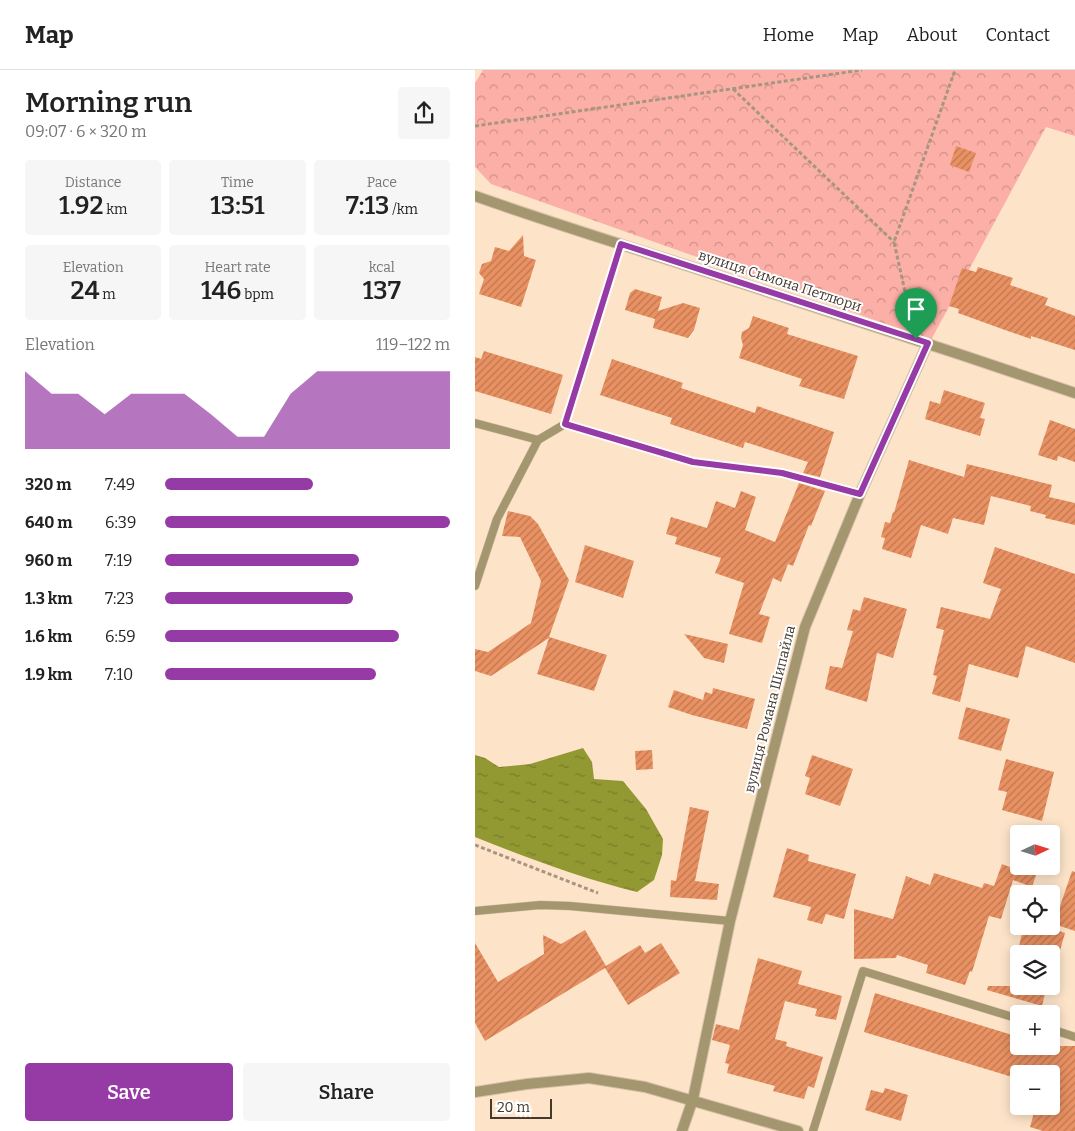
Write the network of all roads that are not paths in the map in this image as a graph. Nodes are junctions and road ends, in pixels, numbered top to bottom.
1 (475, 196) edge
2 (621, 244) junction
3 (928, 343) junction
4 (1075, 393) edge
5 (475, 423) edge
6 (565, 424) junction
7 (538, 440) junction
8 (860, 494) junction
9 (475, 586) edge
10 (475, 911) edge
11 (731, 921) junction
12 (1010, 1016) edge
13 (1060, 1032) edge
14 (1075, 1037) edge
15 (475, 1092) edge
16 (693, 1100) junction
17 (682, 1131) edge
18 (798, 1131) edge
19 (813, 1131) edge

1 - 2 street, вулиця Симона Петлюри
2 - 3 street, вулиця Симона Петлюри
2 - 6 lane
3 - 4 street, вулиця Симона Петлюри
3 - 8 street, вулиця Романа Шипайла
5 - 7 lane
6 - 7 lane
6 - 8 lane
7 - 9 lane
8 - 11 street, вулиця Романа Шипайла
10 - 11 lane
11 - 16 street, вулиця Романа Шипайла
12 - 19 lane
13 - 14 lane
15 - 16 street
16 - 17 street, вулиця Романа Шипайла
16 - 18 street

